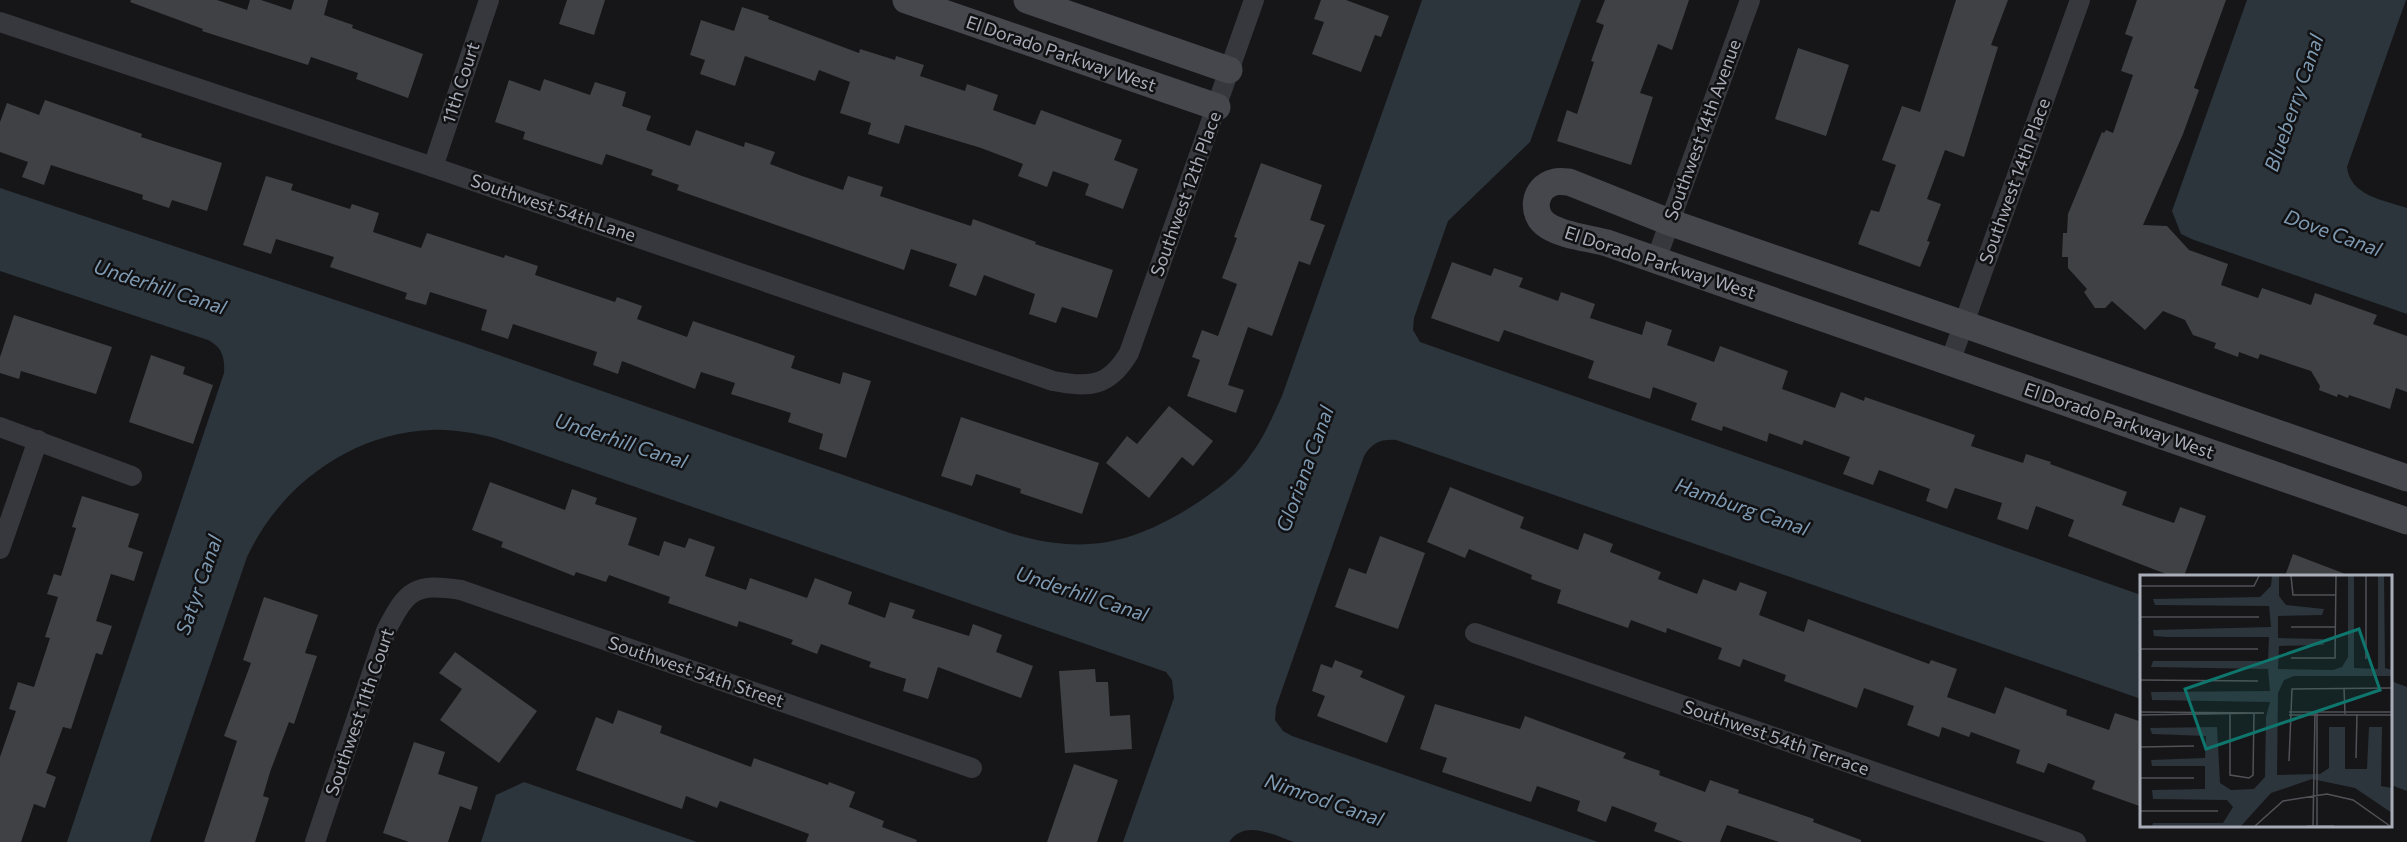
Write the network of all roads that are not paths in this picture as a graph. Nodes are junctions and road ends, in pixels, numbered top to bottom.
1 (489, 0) edge
2 (906, 0) edge
3 (1028, 0) edge
4 (1254, 0) edge
5 (1750, 0) edge
6 (2080, 0) edge
7 (0, 22) edge
8 (1229, 70) junction
9 (1217, 106) junction
10 (433, 167) junction
11 (1669, 222) junction
12 (1656, 260) junction
13 (1963, 324) junction
14 (1950, 362) junction
15 (1106, 379) joint
16 (0, 427) edge
17 (38, 441) junction
18 (132, 476) dead end
19 (2407, 478) edge
20 (2407, 521) edge
21 (0, 549) edge
22 (417, 589) joint
23 (1475, 633) dead end
24 (972, 768) dead end
25 (315, 842) edge
26 (2076, 842) edge

1 - 10 street, 11th Court
2 - 9 street, El Dorado Parkway West
3 - 8 street
4 - 8 street, Southwest 12th Place
5 - 11 street, Southwest 14th Avenue
6 - 13 street, Southwest 14th Place
7 - 10 street, Southwest 54th Lane
8 - 9 street, Southwest 12th Place
9 - 15 street, Southwest 12th Place
10 - 15 street, Southwest 54th Lane
11 - 12 street, Southwest 14th Avenue
11 - 12 street, El Dorado Parkway West
11 - 13 street, El Dorado Parkway West
12 - 14 street, El Dorado Parkway West
13 - 14 street, Southwest 14th Place
13 - 19 street, El Dorado Parkway West
14 - 20 street, El Dorado Parkway West
16 - 17 street
17 - 18 street
17 - 21 street
22 - 24 street, Southwest 54th Street
22 - 25 street, Southwest 11th Court
23 - 26 street, Southwest 54th Terrace

